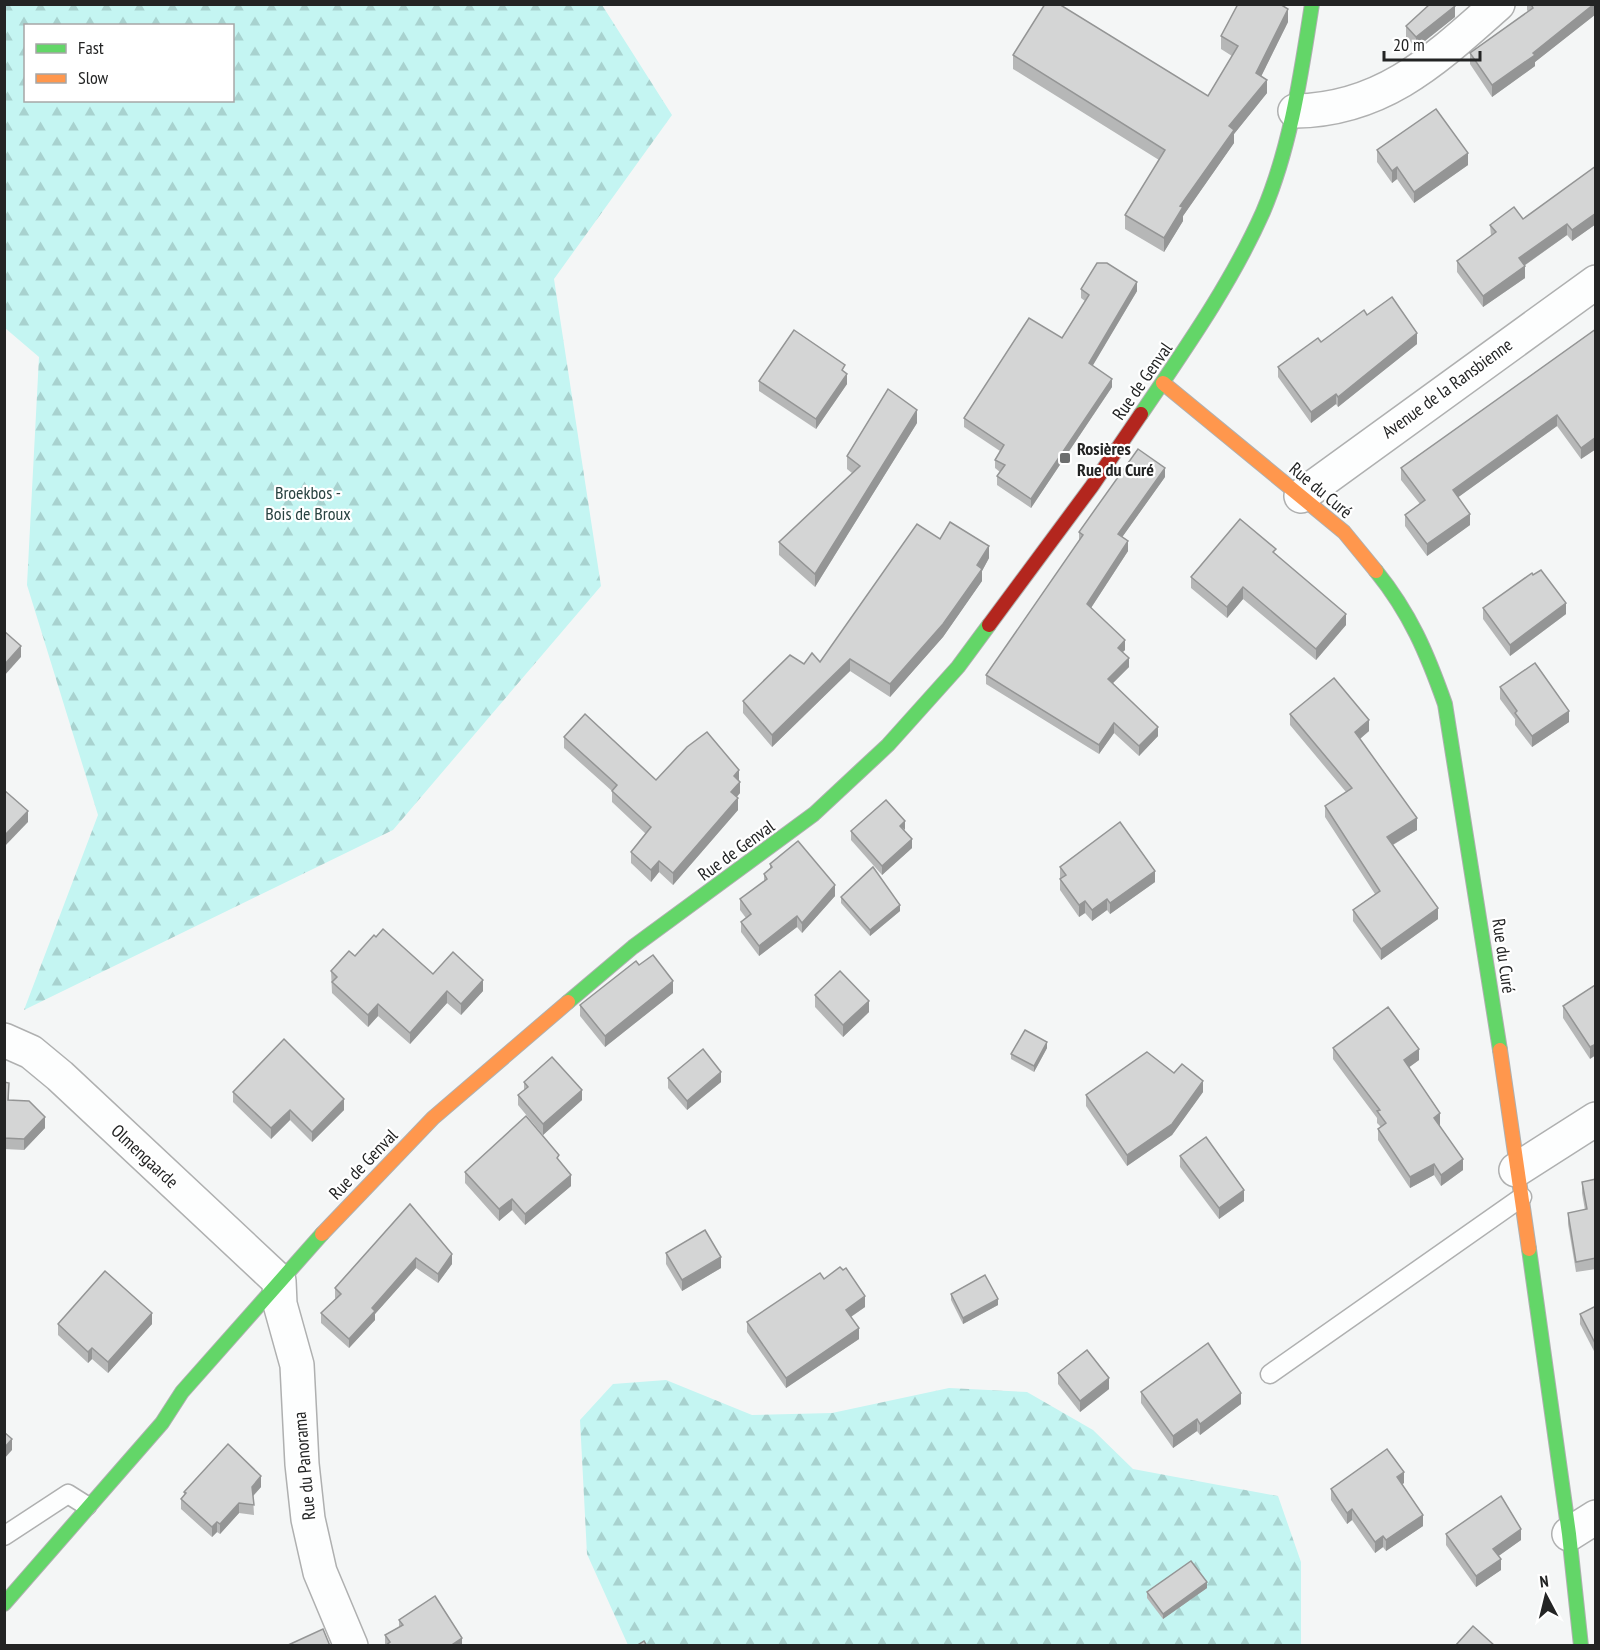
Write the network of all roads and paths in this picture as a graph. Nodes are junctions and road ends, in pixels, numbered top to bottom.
1 (1498, 4) edge
2 (1306, 8) edge
3 (1295, 111) junction
4 (1596, 282) edge
5 (1163, 383) junction
6 (1301, 496) junction
7 (4, 1040) edge
8 (1596, 1119) edge
9 (1519, 1184) junction
10 (279, 1281) junction
11 (1270, 1374) dead end
12 (87, 1506) junction
13 (1582, 1525) edge
14 (4, 1536) edge
15 (4, 1604) edge
16 (351, 1646) edge
17 (1581, 1646) edge

1 - 3 street
2 - 3 street, Rue de Genval
3 - 5 street, Rue de Genval
4 - 6 street, Avenue de la Ransbienne
5 - 6 street, Rue du Curé
5 - 10 street, Rue de Genval
6 - 9 street, Rue du Curé
7 - 10 street, Olmengaarde
8 - 9 street
9 - 11 lane
9 - 13 street, Rue du Curé
10 - 12 street, Rue de Genval
10 - 16 street, Rue du Panorama
12 - 14 lane
12 - 15 street, Rue de Genval
13 - 17 street, Rue du Curé

